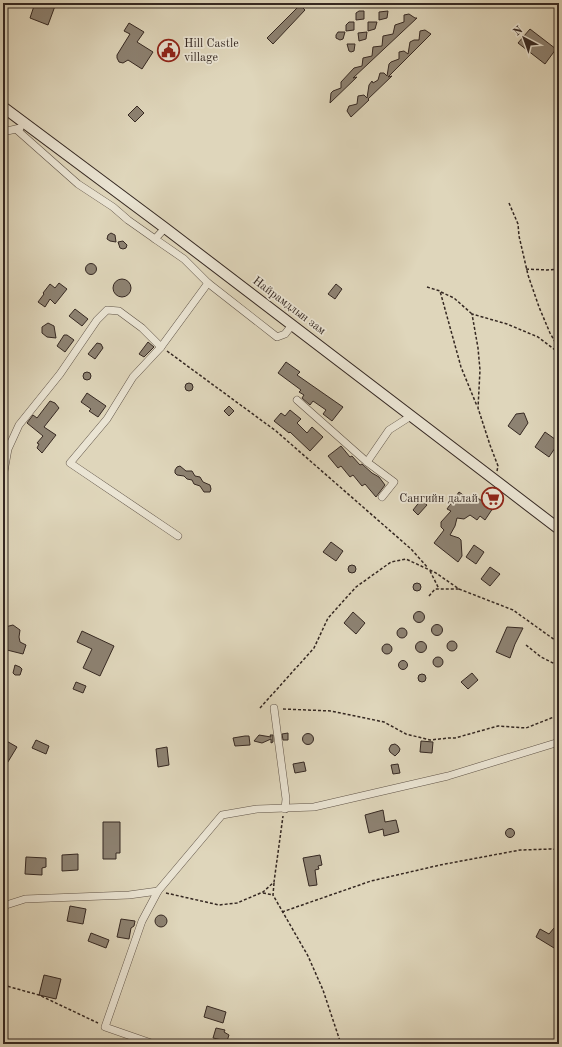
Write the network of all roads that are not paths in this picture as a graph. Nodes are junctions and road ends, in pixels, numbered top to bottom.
1 (3, 107) edge
2 (28, 125) junction
3 (17, 130) junction
4 (3, 132) edge
5 (165, 228) junction
6 (155, 239) junction
7 (208, 282) junction
8 (292, 325) junction
9 (161, 346) junction
10 (297, 400) dead end
11 (411, 416) junction
12 (367, 462) junction
13 (3, 477) edge
14 (382, 498) dead end
15 (559, 529) edge
16 (178, 536) dead end
17 (274, 708) road end
18 (559, 742) edge
19 (285, 809) junction
20 (158, 891) junction
21 (3, 906) edge
22 (154, 1044) edge

1 - 2 main road, Найрамдлын зам
2 - 3 street
2 - 5 main road, Найрамдлын зам
3 - 4 street
3 - 6 street
5 - 6 street
5 - 8 main road, Найрамдлын зам
6 - 7 street
7 - 8 street
7 - 9 street
8 - 11 main road, Найрамдлын зам
9 - 13 street
9 - 16 street
10 - 12 street
11 - 12 street
11 - 15 main road, Найрамдлын зам
12 - 14 street
17 - 19 street
18 - 19 street
19 - 20 street
20 - 21 street
20 - 22 street

